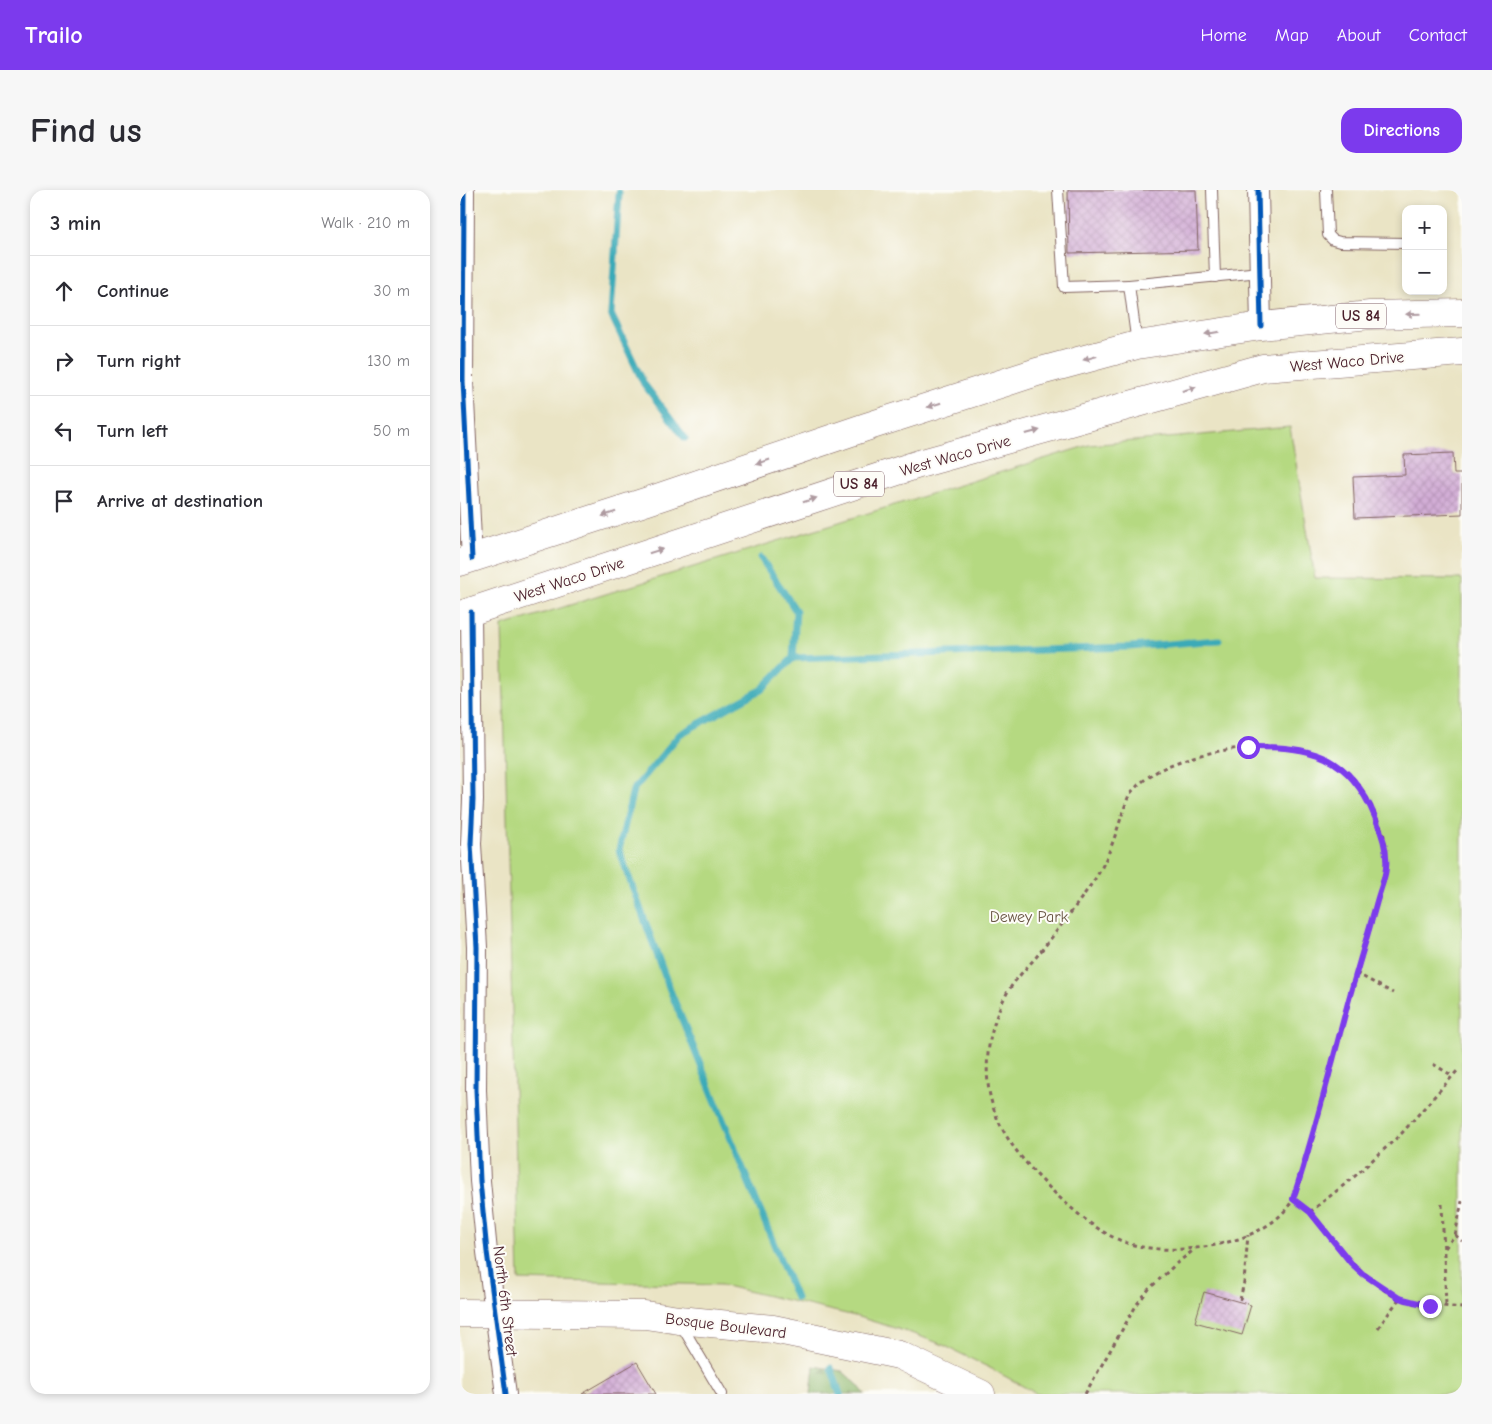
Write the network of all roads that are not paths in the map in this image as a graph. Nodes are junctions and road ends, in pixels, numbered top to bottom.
1 (464, 190) edge
2 (1058, 190) edge
3 (1212, 190) edge
4 (1258, 190) edge
5 (1326, 190) edge
6 (1402, 243) edge
7 (1260, 272) junction
8 (1215, 277) junction
9 (1129, 284) junction
10 (1462, 313) edge
11 (1260, 326) junction
12 (1137, 345) junction
13 (1462, 352) edge
14 (462, 381) edge
15 (466, 561) edge
16 (466, 613) edge
17 (466, 844) edge
18 (460, 1313) edge
19 (494, 1313) junction
20 (679, 1320) junction
21 (506, 1394) edge
22 (722, 1394) edge
23 (981, 1394) edge

1 - 14 street
2 - 9 lane
3 - 8 lane
4 - 7 street
5 - 6 lane
7 - 8 lane
7 - 11 street
8 - 9 lane
9 - 12 lane
10 -> 11 main road, US 84
11 -> 12 main road, US 84
12 -> 15 main road, US 84
16 -> 13 main road, West Waco Drive / US 84
14 - 15 street
16 - 17 street, North 6th Street
17 - 19 street, North 6th Street
18 - 19 main road, Bosque Boulevard
19 - 20 main road, Bosque Boulevard
19 - 21 street, North 6th Street
20 - 22 lane
20 - 23 main road, Bosque Boulevard

